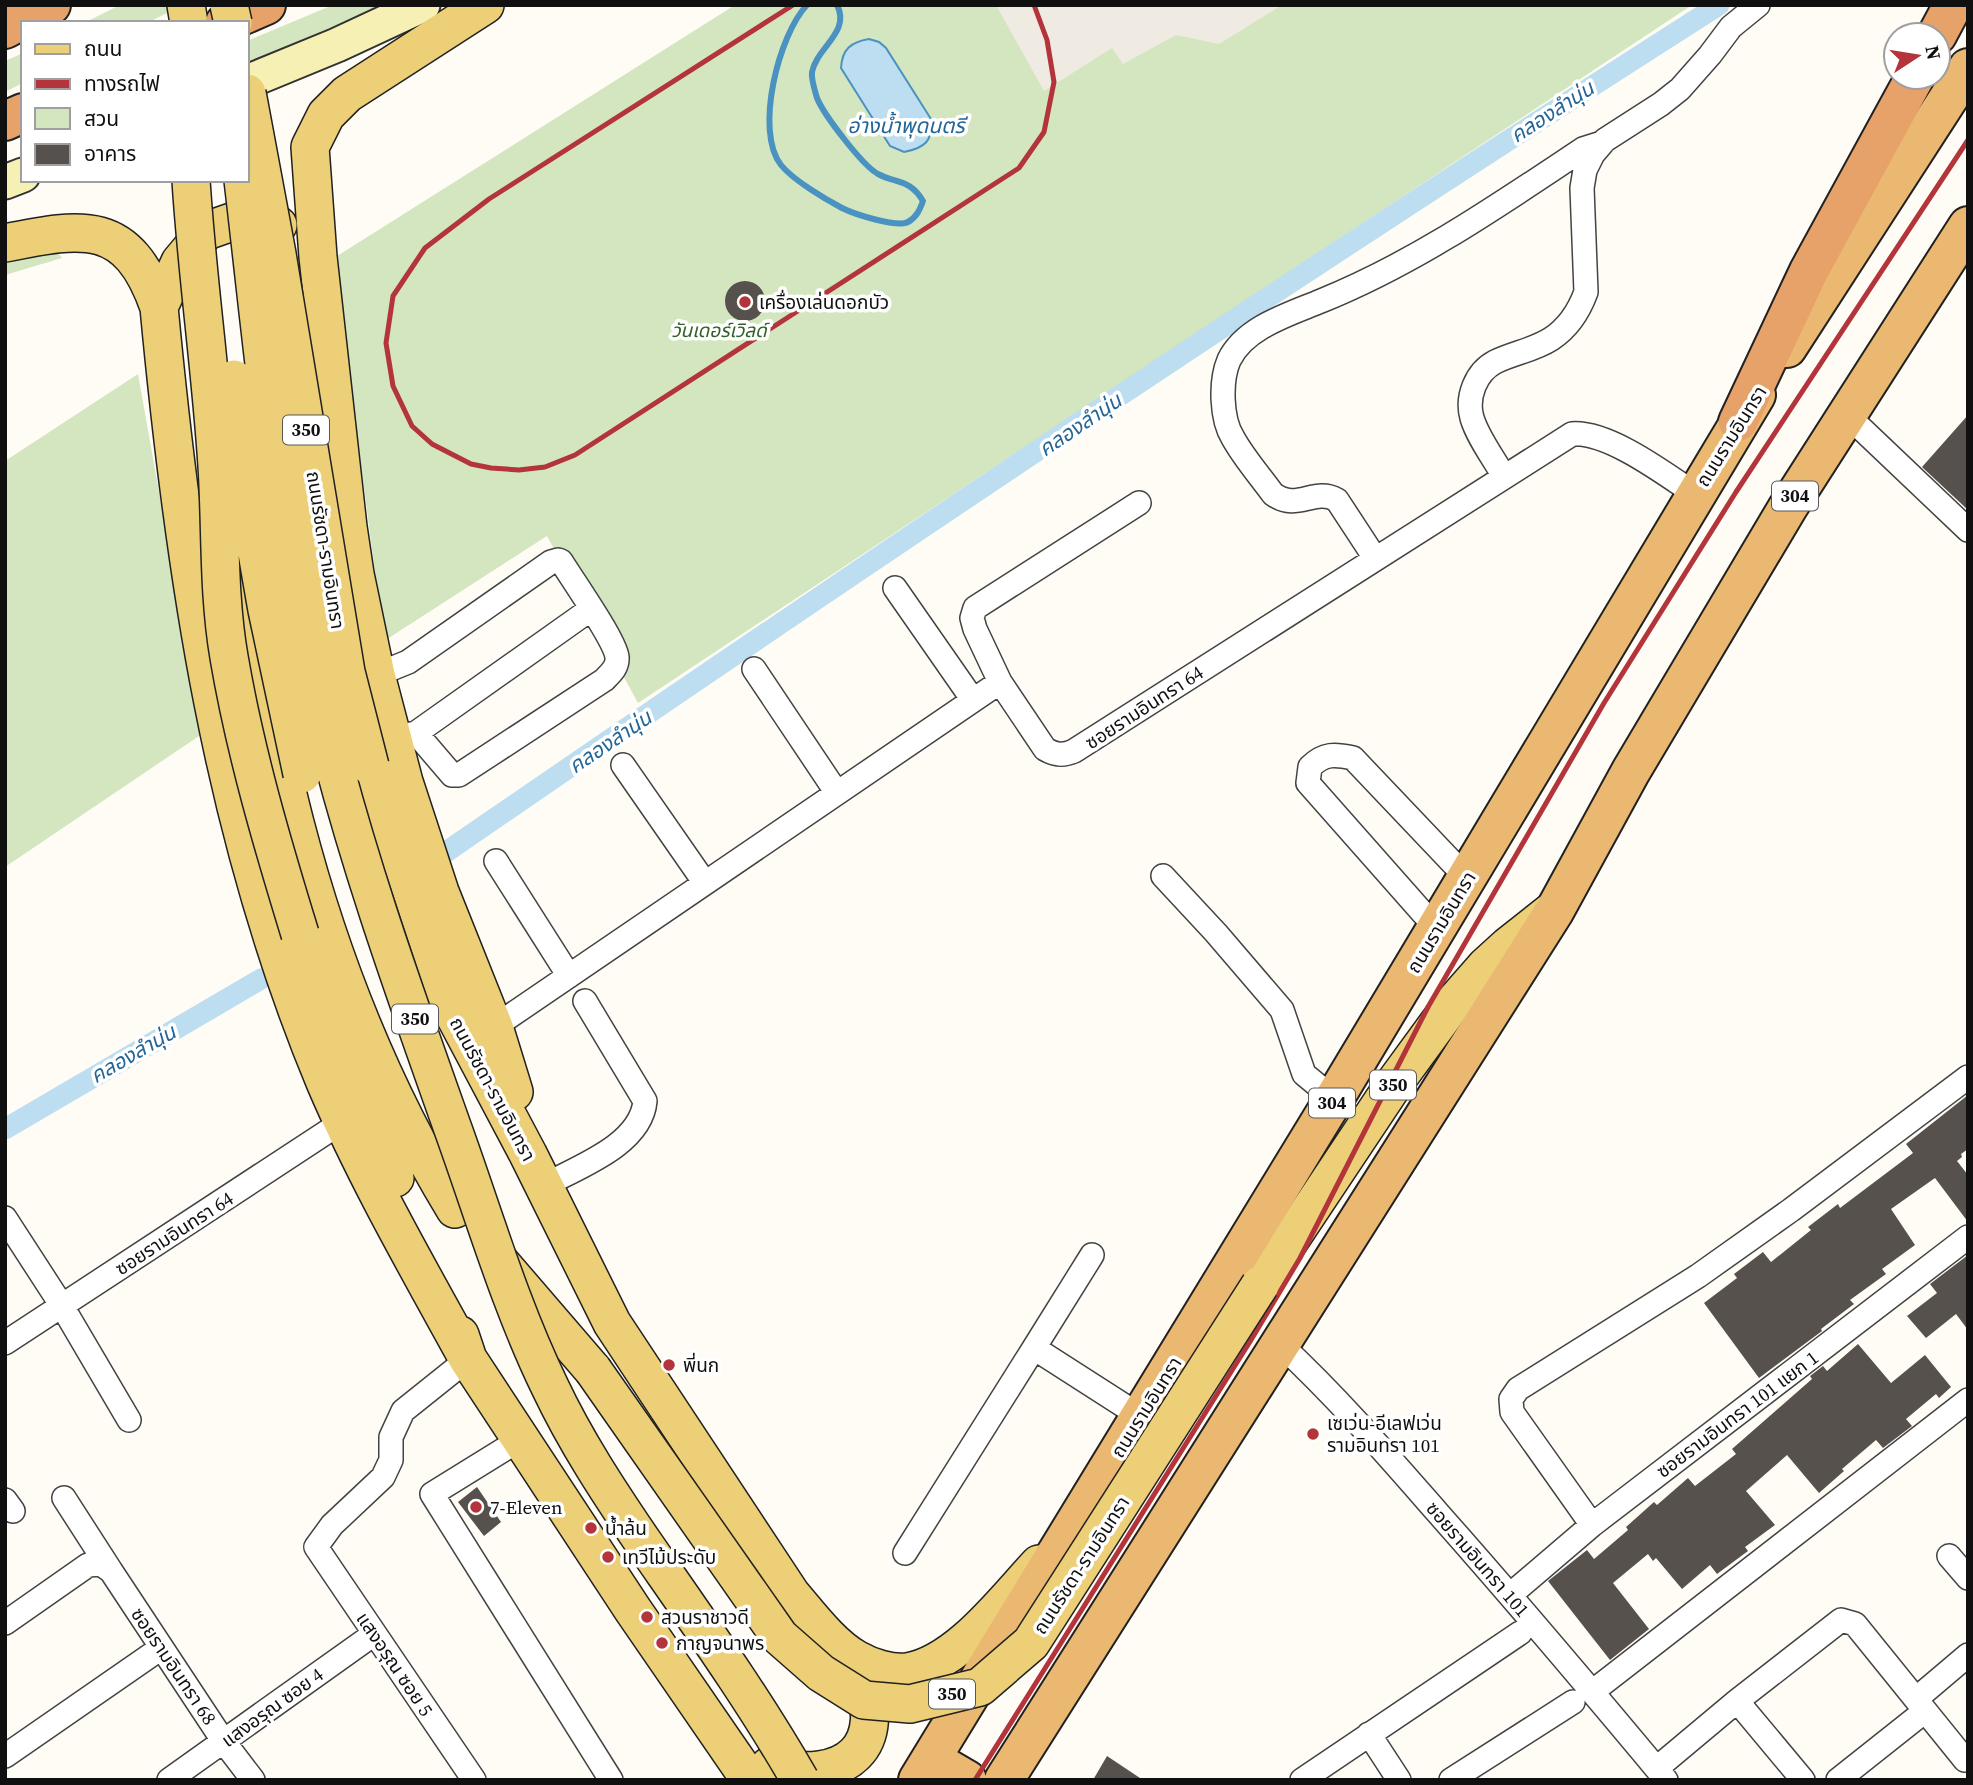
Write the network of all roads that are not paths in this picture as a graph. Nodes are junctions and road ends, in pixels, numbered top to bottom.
1 (51, 5) edge
2 (242, 5) edge
3 (266, 5) edge
4 (423, 5) edge
5 (485, 5) edge
6 (1758, 5) edge
7 (1953, 5) edge
8 (214, 21) edge
9 (230, 21) edge
10 (1944, 21) edge
11 (5, 29) edge
12 (1968, 68) edge
13 (248, 82) edge
14 (1907, 91) edge
15 (248, 98) edge
16 (21, 114) edge
17 (5, 121) edge
18 (1602, 143) junction
19 (191, 182) edge
20 (209, 182) edge
21 (243, 182) edge
22 (1968, 226) edge
23 (5, 243) edge
24 (318, 257) junction
25 (159, 307) junction
26 (1846, 414) junction
27 (1738, 422) junction
28 (172, 426) junction
29 (1503, 475) junction
30 (1695, 494) junction
31 (1139, 503) dead end
32 (1968, 530) edge
33 (1375, 558) junction
34 (895, 588) dead end
35 (591, 609) junction
36 (754, 669) dead end
37 (376, 674) junction
38 (1000, 682) junction
39 (973, 700) junction
40 (404, 735) junction
41 (623, 765) dead end
42 (837, 793) junction
43 (496, 861) dead end
44 (1163, 876) dead end
45 (1467, 878) junction
46 (705, 883) junction
47 (1555, 910) junction
48 (1437, 929) junction
49 (569, 976) junction
50 (585, 1001) dead end
51 (494, 1027) junction
52 (1968, 1077) edge
53 (1334, 1099) junction
54 (342, 1122) junction
55 (536, 1170) junction
56 (455, 1209) junction
57 (5, 1218) edge
58 (1968, 1237) edge
59 (1092, 1255) dead end
60 (62, 1306) junction
61 (5, 1343) edge
62 (1281, 1345) junction
63 (1034, 1348) junction
64 (468, 1359) junction
65 (1968, 1400) edge
66 (1140, 1416) junction
67 (129, 1420) dead end
68 (520, 1439) junction
69 (64, 1498) dead end
70 (1592, 1525) junction
71 (1067, 1534) junction
72 (905, 1553) dead end
73 (1949, 1556) dead end
74 (111, 1571) junction
75 (1968, 1578) edge
76 (1510, 1595) junction
77 (5, 1623) edge
78 (1520, 1633) dead end
79 (374, 1634) junction
80 (161, 1648) junction
81 (1968, 1655) edge
82 (853, 1658) junction
83 (1583, 1697) junction
84 (1737, 1701) junction
85 (1921, 1705) junction
86 (1369, 1734) junction
87 (225, 1742) junction
88 (727, 1745) junction
89 (5, 1756) edge
90 (1965, 1760) dead end
91 (925, 1769) edge
92 (1662, 1774) edge
93 (169, 1780) edge
94 (253, 1780) edge
95 (474, 1780) edge
96 (611, 1780) edge
97 (750, 1780) edge
98 (800, 1780) edge
99 (967, 1780) edge
100 (1004, 1780) edge
101 (1302, 1780) edge
102 (1399, 1780) edge
103 (1451, 1780) edge
104 (1803, 1780) edge
105 (1838, 1780) edge

1 - 11 highway
2 - 8 highway
3 - 9 highway
4 - 13 main road
5 - 24 main road
6 - 18 street
7 - 10 highway
12 - 27 highway, ถนนรามอินทรา / 304
14 - 27 highway
15 - 55 main road, ถนนรัชดา-รามอินทรา / 350, bridge
16 - 17 highway
18 - 29 street
18 - 33 street
19 - 64 main road, bridge
20 - 56 main road, ถนนรัชดา-รามอินทรา / 350, bridge
21 - 98 main road, ถนนรัชดา-รามอินทรา / 350, bridge
22 - 26 highway, 304
23 - 25 main road
24 - 25 main road
24 - 37 main road
25 - 28 main road
26 - 32 street
26 - 47 highway, 304
27 - 30 highway, ถนนรามอินทรา / 304
28 - 54 main road
28 - 56 main road
29 - 30 street, ซอยรามอินทรา 64
29 - 33 street, ซอยรามอินทรา 64
30 - 45 highway, ถนนรามอินทรา / 304
31 - 38 street, ซอยรามอินทรา 64
33 - 38 street, ซอยรามอินทรา 64
34 - 39 street
35 - 37 street
35 - 40 street
35 - 40 street
36 - 42 street
37 - 40 main road
38 - 39 street, ถนนรัชดา-รามอินทรา
39 - 42 street, ถนนรัชดา-รามอินทรา
40 - 51 main road
41 - 46 street
42 - 46 street, ถนนรัชดา-รามอินทรา
43 - 49 street
44 - 53 street
45 - 48 highway, ถนนรามอินทรา / 304
45 - 48 street
46 - 49 street, ถนนรัชดา-รามอินทรา
47 - 56 main road, ถนนรัชดา-รามอินทรา / 350, bridge
47 - 62 highway, 304
48 - 53 highway, ถนนรามอินทรา / 304
49 - 51 street, ถนนรัชดา-รามอินทรา
50 - 55 street
51 - 55 main road
52 - 70 street
53 - 66 highway, ถนนรามอินทรา / 304
54 - 60 street, ซอยรามอินทรา 64
54 - 64 main road
55 - 82 main road, ถนนรัชดา-รามอินทรา / 350
57 - 60 street
58 - 70 street, ซอยรามอินทรา 101 แยก 1
59 - 63 street
60 - 61 street, ซอยรามอินทรา 64
60 - 67 street
62 - 76 street, ซอยรามอินทรา 101
62 - 100 highway, 304
63 - 66 street
63 - 72 street
64 - 68 main road
64 - 79 street, แสงอรุณ ซอย 5
65 - 83 street
66 - 71 highway, ถนนรามอินทรา / 304
68 - 88 main road
68 - 96 street
69 - 74 street, ซอยรามอินทรา 68
70 - 76 street, ซอยรามอินทรา 101 แยก 1
71 - 82 main road, ถนนรัชดา-รามอินทรา / 350
71 - 91 highway, ถนนรามอินทรา / 304
73 - 75 street
74 - 77 street
74 - 80 street, ซอยรามอินทรา 68
76 - 83 street, ซอยรามอินทรา 101
78 - 86 street
79 - 87 street, แสงอรุณ ซอย 4
79 - 95 street, แสงอรุณ ซอย 5
80 - 87 street, ซอยรามอินทรา 68
80 - 89 street
81 - 85 street
82 - 88 main road
83 - 92 street, ซอยรามอินทรา 101
83 - 103 street
84 - 85 street
84 - 92 street
84 - 104 street
85 - 90 street
85 - 105 street
86 - 101 street
86 - 102 street
87 - 93 street, แสงอรุณ ซอย 4
87 - 94 street, ซอยรามอินทรา 68
88 - 97 main road
91 - 99 highway

